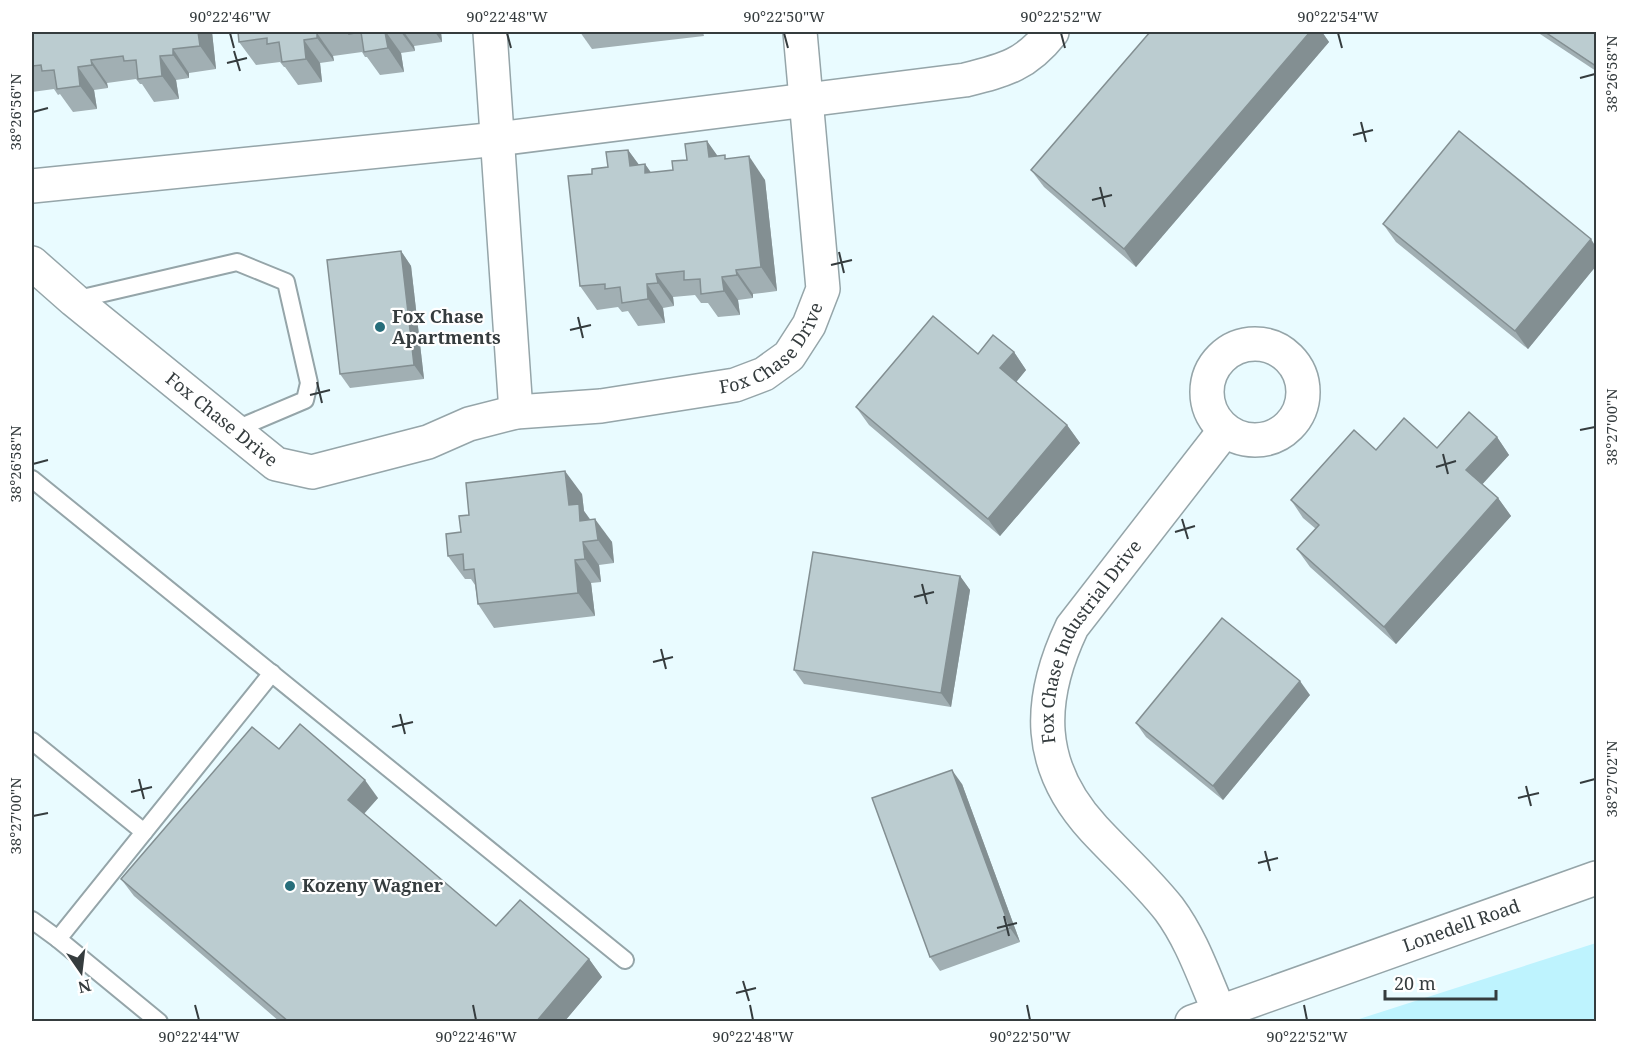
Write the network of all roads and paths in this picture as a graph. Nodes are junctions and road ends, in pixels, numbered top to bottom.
1 (490, 32) edge
2 (800, 32) edge
3 (1052, 32) edge
4 (806, 100) junction
5 (498, 138) junction
6 (32, 186) edge
7 (32, 262) edge
8 (74, 300) junction
9 (516, 412) junction
10 (234, 430) junction
11 (1225, 430) dead end
12 (32, 479) edge
13 (272, 673) junction
14 (32, 741) edge
15 (144, 832) junction
16 (1596, 878) edge
17 (32, 920) edge
18 (58, 939) junction
19 (625, 960) dead end
20 (1205, 1016) edge
21 (159, 1022) edge

1 - 5 street
2 - 4 street, Fox Chase Drive
3 - 4 street
4 - 5 street
4 - 9 street, Fox Chase Drive
5 - 6 street
5 - 9 street
7 - 8 street, Fox Chase Drive
8 - 10 street, Fox Chase Drive
8 - 10 lane
9 - 10 street, Fox Chase Drive
11 - 20 street, Fox Chase Industrial Drive
12 - 13 lane
13 - 15 lane
13 - 19 lane
14 - 15 lane
15 - 18 lane
16 - 20 street, Lonedell Road
17 - 18 lane
18 - 21 lane

